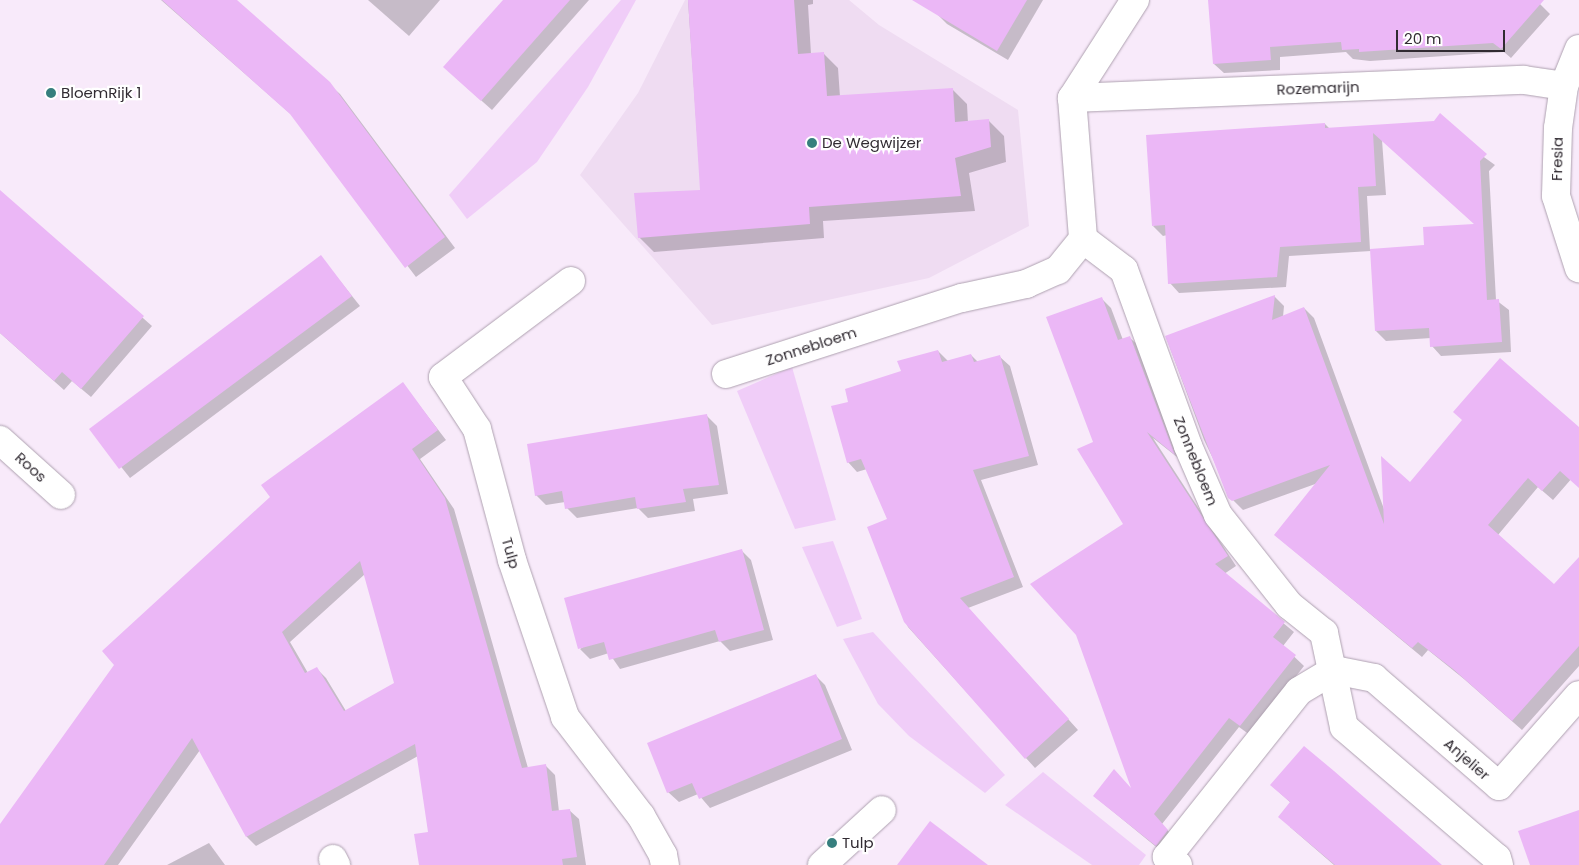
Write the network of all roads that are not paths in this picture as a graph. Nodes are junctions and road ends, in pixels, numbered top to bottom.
1 (1136, 0) edge
2 (1578, 55) edge
3 (1564, 86) junction
4 (1072, 98) junction
5 (1083, 239) junction
6 (1579, 268) edge
7 (571, 281) dead end
8 (726, 374) dead end
9 (0, 440) edge
10 (61, 494) dead end
11 (1334, 670) junction
12 (1579, 695) edge
13 (882, 810) dead end
14 (665, 865) edge
15 (822, 865) edge
16 (1178, 865) edge
17 (1499, 865) edge

1 - 4 street
2 - 3 street, Fresia
3 - 4 street, Rozemarijn
3 - 6 street, Fresia
4 - 5 street
5 - 8 street, Zonnebloem
5 - 11 street, Zonnebloem
7 - 14 street, Tulp
9 - 10 street, Roos
11 - 12 street, Anjelier
11 - 16 street
11 - 17 street
13 - 15 street

